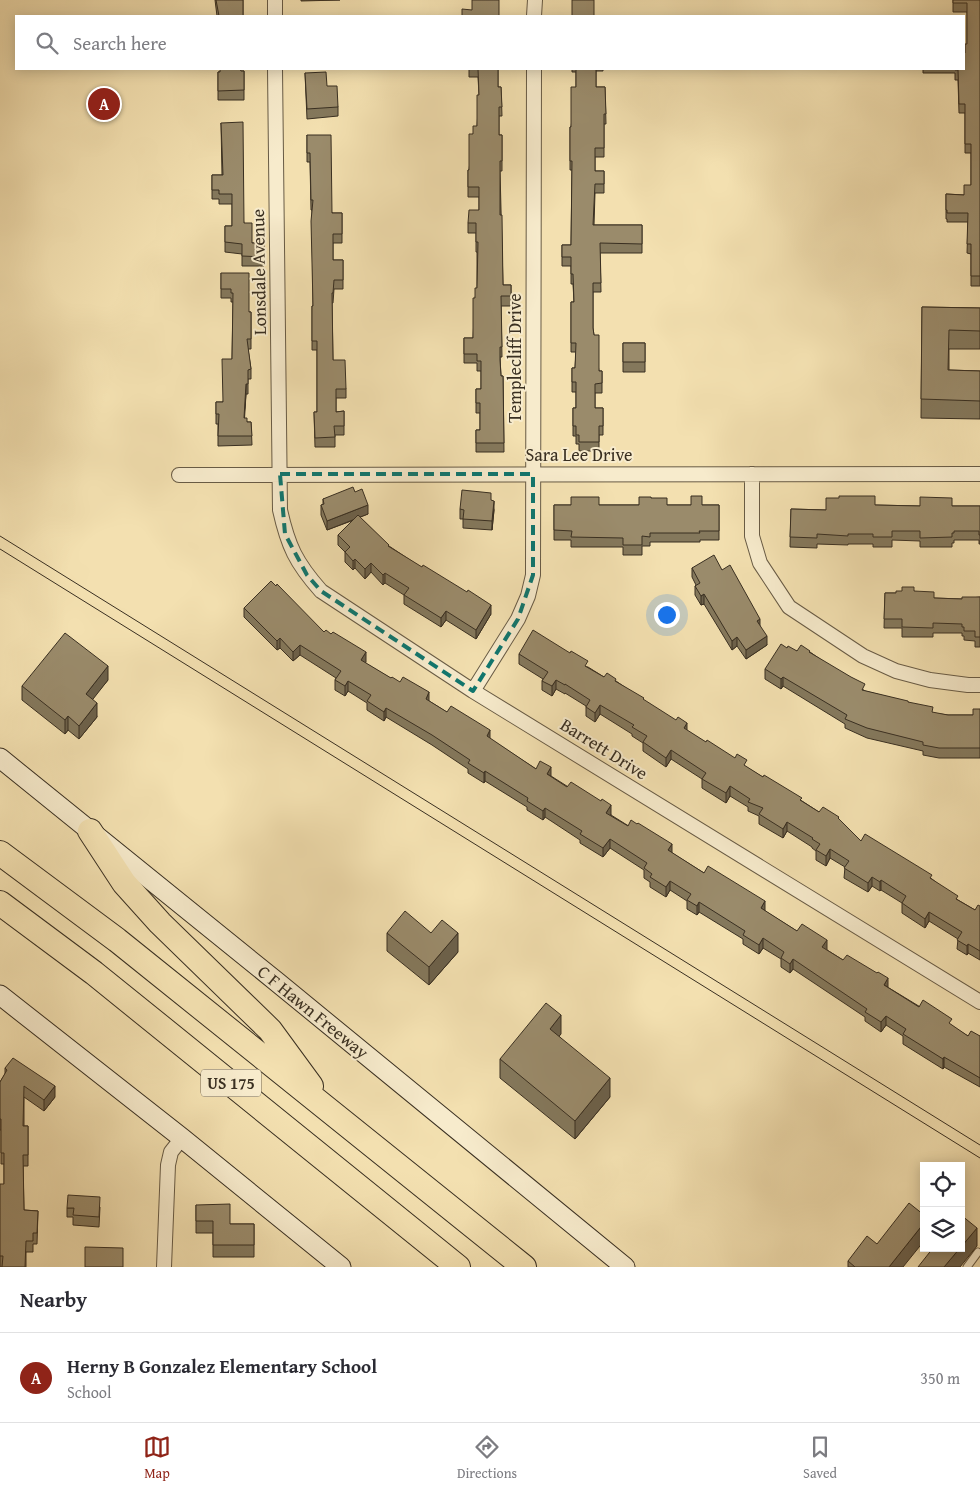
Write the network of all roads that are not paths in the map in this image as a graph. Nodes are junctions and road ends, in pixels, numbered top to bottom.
1 (275, 0) edge
2 (534, 0) edge
3 (275, 15) edge
4 (534, 15) edge
5 (275, 70) edge
6 (534, 70) edge
7 (280, 474) junction
8 (533, 474) junction
9 (752, 474) junction
10 (980, 474) edge
11 (178, 475) dead end
12 (980, 686) edge
13 (473, 691) junction
14 (0, 758) edge
15 (90, 831) junction
16 (0, 853) edge
17 (0, 903) edge
18 (0, 995) edge
19 (980, 1002) edge
20 (330, 1112) junction
21 (182, 1138) junction
22 (978, 1252) dead end
23 (164, 1267) edge
24 (341, 1267) edge
25 (458, 1267) edge
26 (524, 1267) edge
27 (624, 1267) edge
28 (966, 1267) edge

1 - 3 street
2 - 4 street
5 - 7 street, Lonsdale Avenue
6 - 8 street, Templecliff Drive
7 - 8 street, Sara Lee Drive
7 - 11 street, Sara Lee Drive
7 - 13 street, Barrett Drive
8 - 9 street, Sara Lee Drive
8 - 13 street, Templecliff Drive
9 - 10 street, Sara Lee Drive
9 - 12 street
13 - 19 street, Barrett Drive
14 - 15 main road, C F Hawn Freeway
15 - 20 highway
15 - 27 main road, C F Hawn Freeway
16 - 20 highway, US 175
17 - 25 highway, US 175
18 - 21 main road
20 - 26 highway, US 175
21 - 23 street
21 - 24 main road
22 - 28 lane

